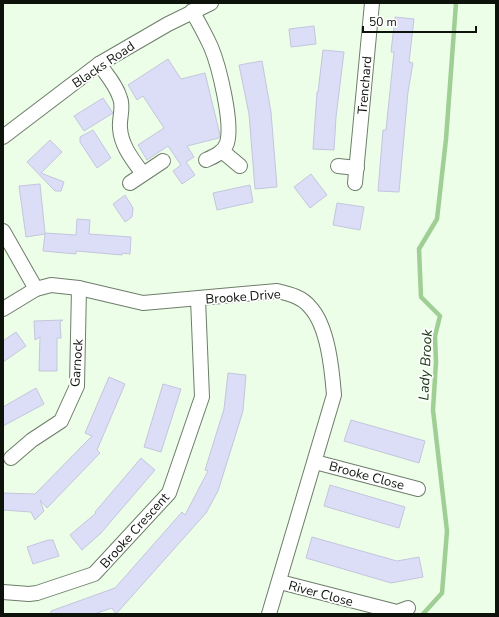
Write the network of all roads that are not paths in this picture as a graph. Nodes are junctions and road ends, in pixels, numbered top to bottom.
1 (211, 3) edge
2 (372, 3) edge
3 (192, 11) junction
4 (99, 64) junction
5 (3, 137) edge
6 (222, 151) junction
7 (206, 160) dead end
8 (163, 161) dead end
9 (240, 166) dead end
10 (338, 166) dead end
11 (357, 168) junction
12 (143, 174) junction
13 (130, 183) dead end
14 (355, 183) dead end
15 (3, 231) edge
16 (79, 288) junction
17 (36, 289) junction
18 (198, 299) junction
19 (3, 309) edge
20 (11, 458) dead end
21 (315, 462) junction
22 (418, 489) dead end
23 (280, 582) junction
24 (3, 592) edge
25 (408, 608) dead end
26 (270, 614) edge

1 - 3 street, Blacks Road
2 - 11 street, Trenchard
3 - 4 street, Blacks Road
3 - 6 street
4 - 5 street, Blacks Road
4 - 12 street
6 - 7 street
6 - 9 street
8 - 12 street
10 - 11 street
11 - 14 street, Trenchard
12 - 13 street
15 - 17 street
16 - 17 street, Brooke Drive
16 - 18 street, Brooke Drive
16 - 20 street, Garnock
17 - 19 street, Brooke Drive
18 - 21 street, Brooke Drive
18 - 24 street, Brooke Crescent
21 - 22 street, Brooke Close
21 - 23 street, Brooke Drive
23 - 25 street, River Close
23 - 26 street, Brooke Drive

